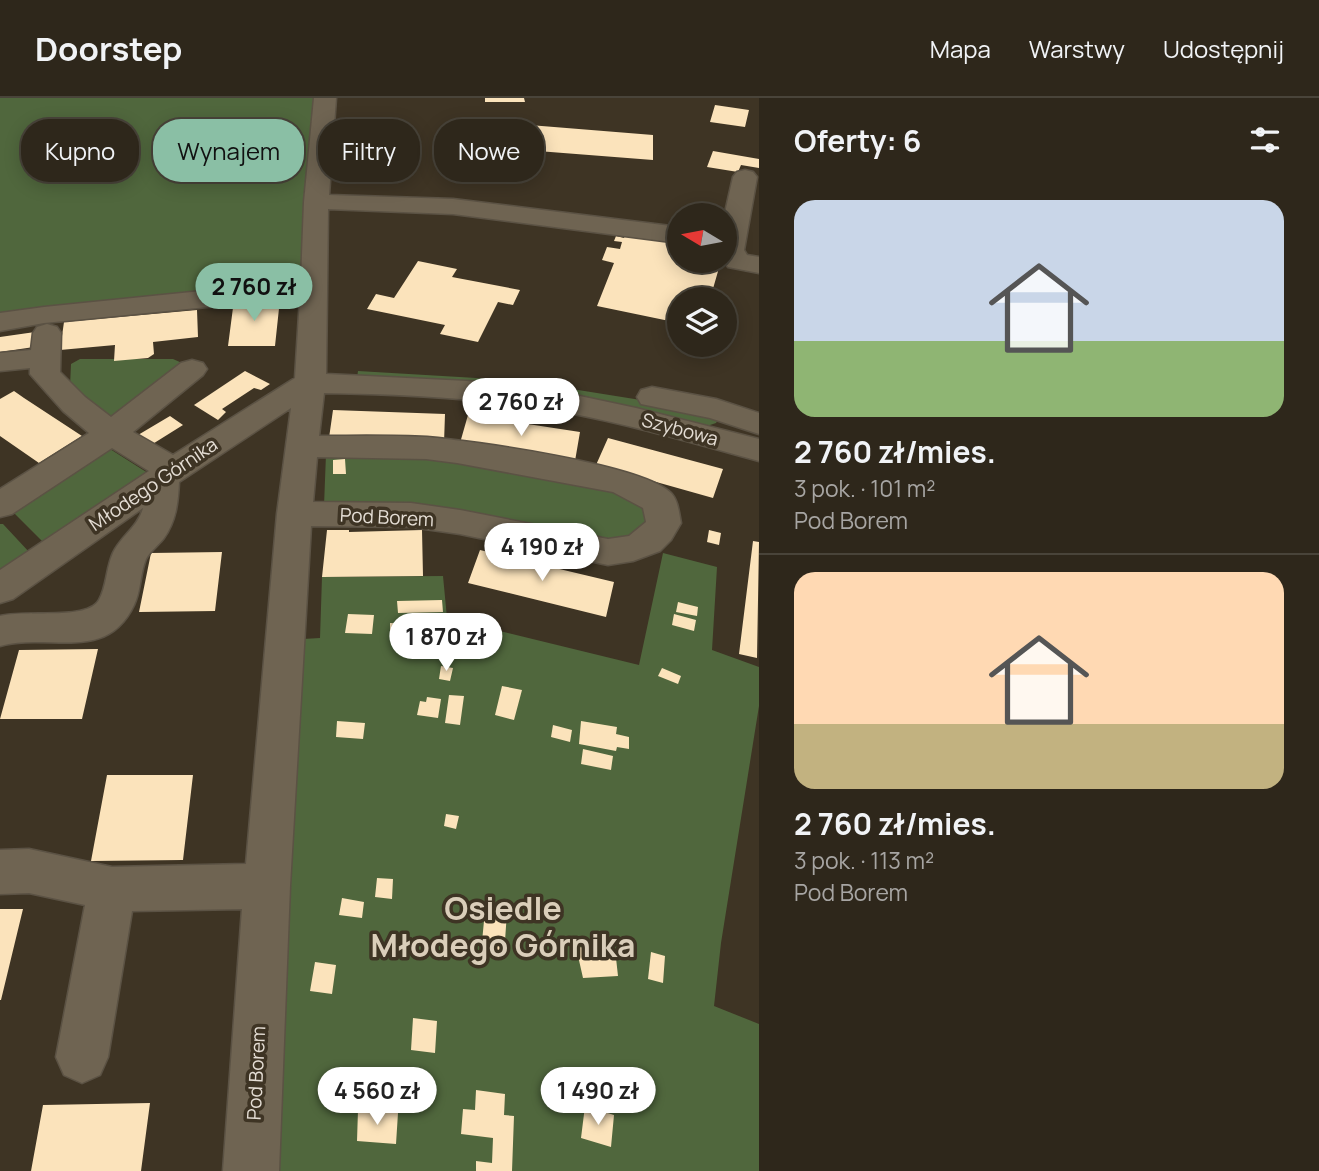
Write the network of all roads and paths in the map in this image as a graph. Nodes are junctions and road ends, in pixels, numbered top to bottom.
1 (325, 98) edge
2 (745, 177) dead end
3 (316, 202) junction
4 (737, 207) edge
5 (667, 232) edge
6 (737, 261) edge
7 (759, 265) edge
8 (313, 288) junction
9 (0, 322) edge
10 (0, 362) edge
11 (192, 369) dead end
12 (311, 374) junction
13 (544, 390) junction
14 (759, 424) edge
15 (110, 434) junction
16 (301, 446) junction
17 (759, 450) edge
18 (168, 474) junction
19 (0, 505) edge
20 (294, 514) junction
21 (0, 589) edge
22 (2, 627) edge
23 (0, 872) edge
24 (267, 886) junction
25 (112, 889) junction
26 (82, 1057) dead end
27 (251, 1171) edge

1 - 3 street, Pod Borem
2 - 4 street
3 - 5 street
3 - 8 street, Pod Borem
6 - 7 street
8 - 9 street
8 - 12 street, Pod Borem
10 - 15 street
11 - 15 street
12 - 13 street, Szybowa
12 - 16 street, Pod Borem
12 - 18 street, Młodego Górnika
13 - 14 street, Szybowa
13 - 17 street, Szybowa
15 - 18 street
15 - 19 street
16 - 20 street, Pod Borem
16 - 20 street, Pod Borem
18 - 21 street, Młodego Górnika
18 - 22 street
20 - 24 street, Pod Borem
23 - 25 street
24 - 25 street
24 - 27 street, Pod Borem
25 - 26 street

